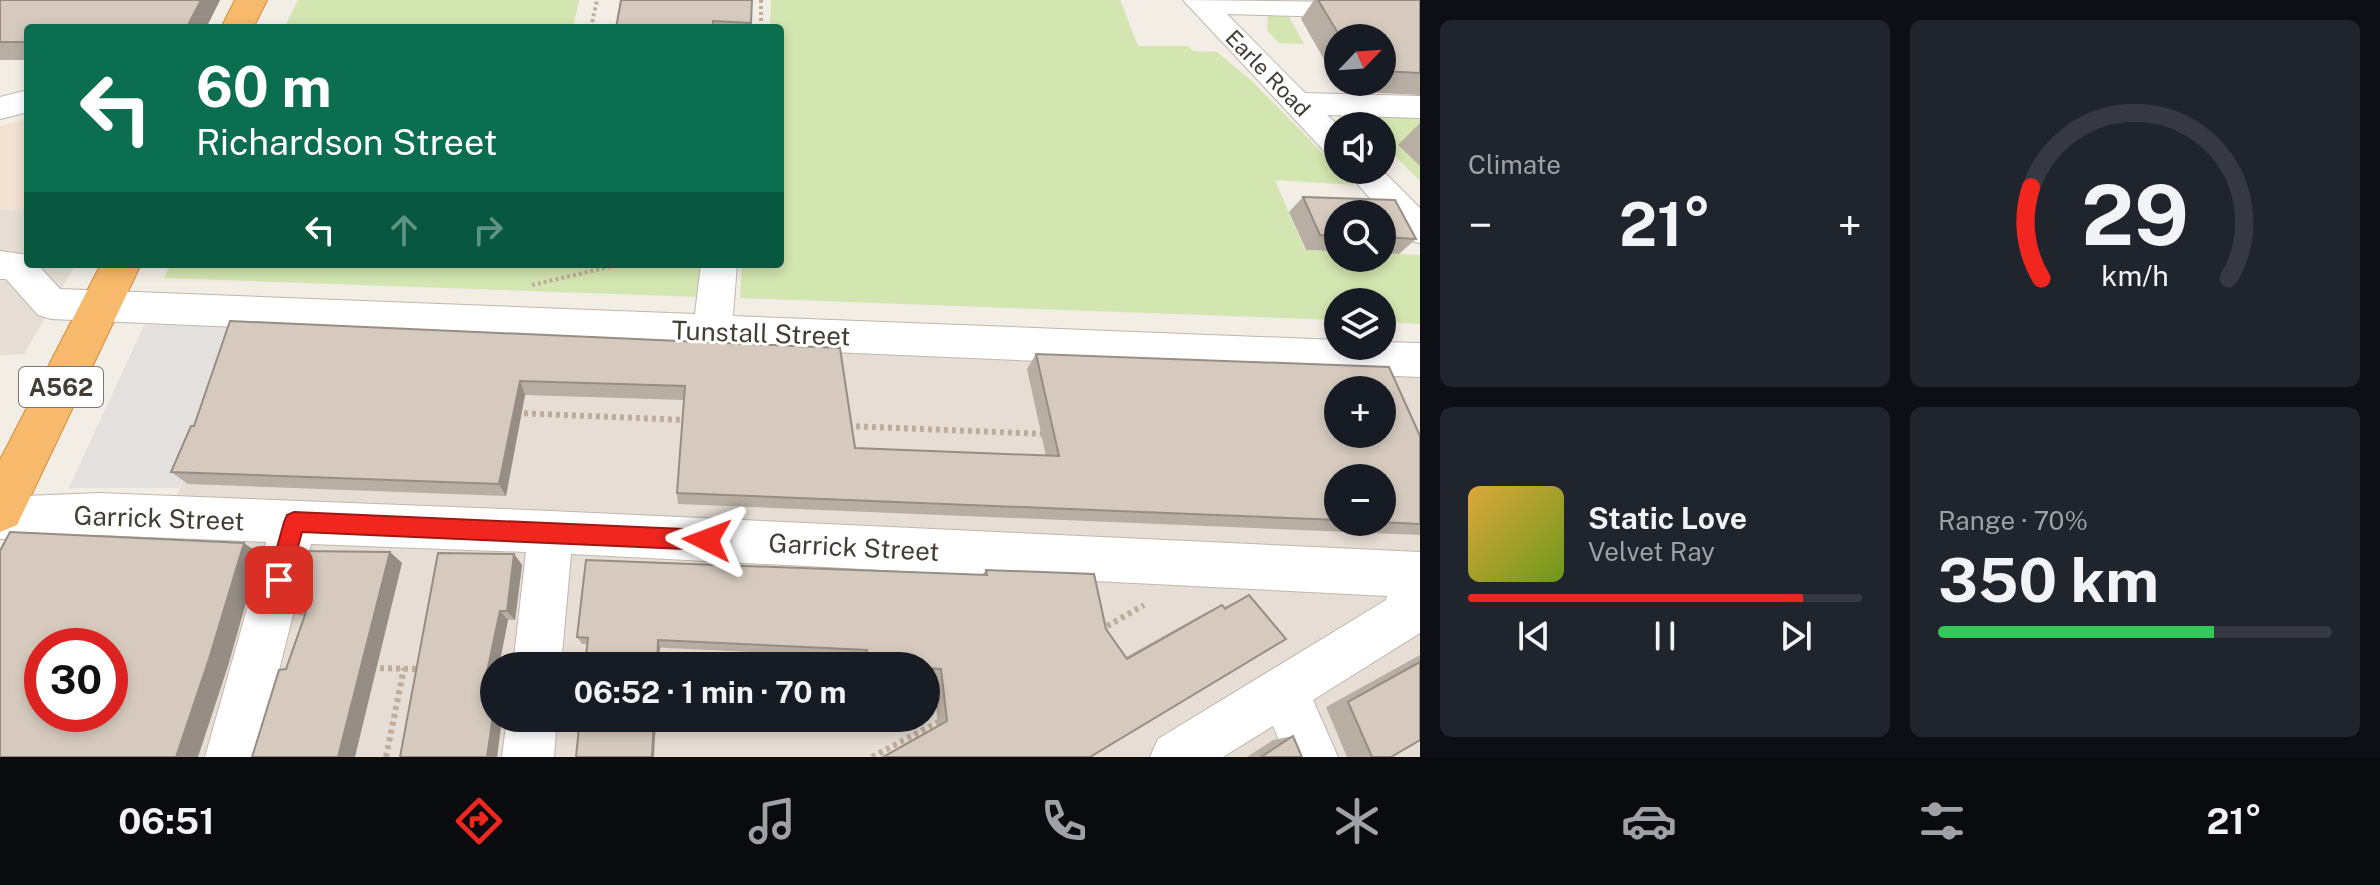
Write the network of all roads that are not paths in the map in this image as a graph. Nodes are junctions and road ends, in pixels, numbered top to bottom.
1 (251, 0) edge
2 (1200, 3) edge
3 (1335, 8) edge
4 (239, 24) edge
5 (24, 102) edge
6 (1298, 103) junction
7 (1420, 107) edge
8 (0, 108) edge
9 (1324, 130) edge
10 (1376, 184) edge
11 (1420, 230) edge
12 (0, 265) edge
13 (119, 268) edge
14 (719, 268) edge
15 (102, 305) junction
16 (712, 331) junction
17 (1420, 360) edge
18 (0, 509) edge
19 (0, 518) edge
20 (294, 522) junction
21 (551, 532) junction
22 (1419, 575) edge
23 (538, 652) edge
24 (1283, 690) junction
25 (531, 732) edge
26 (231, 757) edge
27 (528, 757) edge
28 (1176, 757) edge
29 (1312, 757) edge

1 - 4 highway
2 - 3 street
2 - 6 street, Earle Road
5 - 8 street
6 - 7 street
6 - 9 street, Earle Road
10 - 11 street
12 - 15 street, Tunstall Street
13 - 15 highway, A562
14 - 16 street
15 - 16 street, Tunstall Street
15 - 18 highway, A562
16 - 17 street, Tunstall Street
19 - 20 street, Garrick Street
20 - 21 street, Garrick Street
20 - 26 street
21 - 22 street, Garrick Street
21 - 23 street
22 - 24 street
24 - 28 street
24 - 29 street
25 - 27 street

